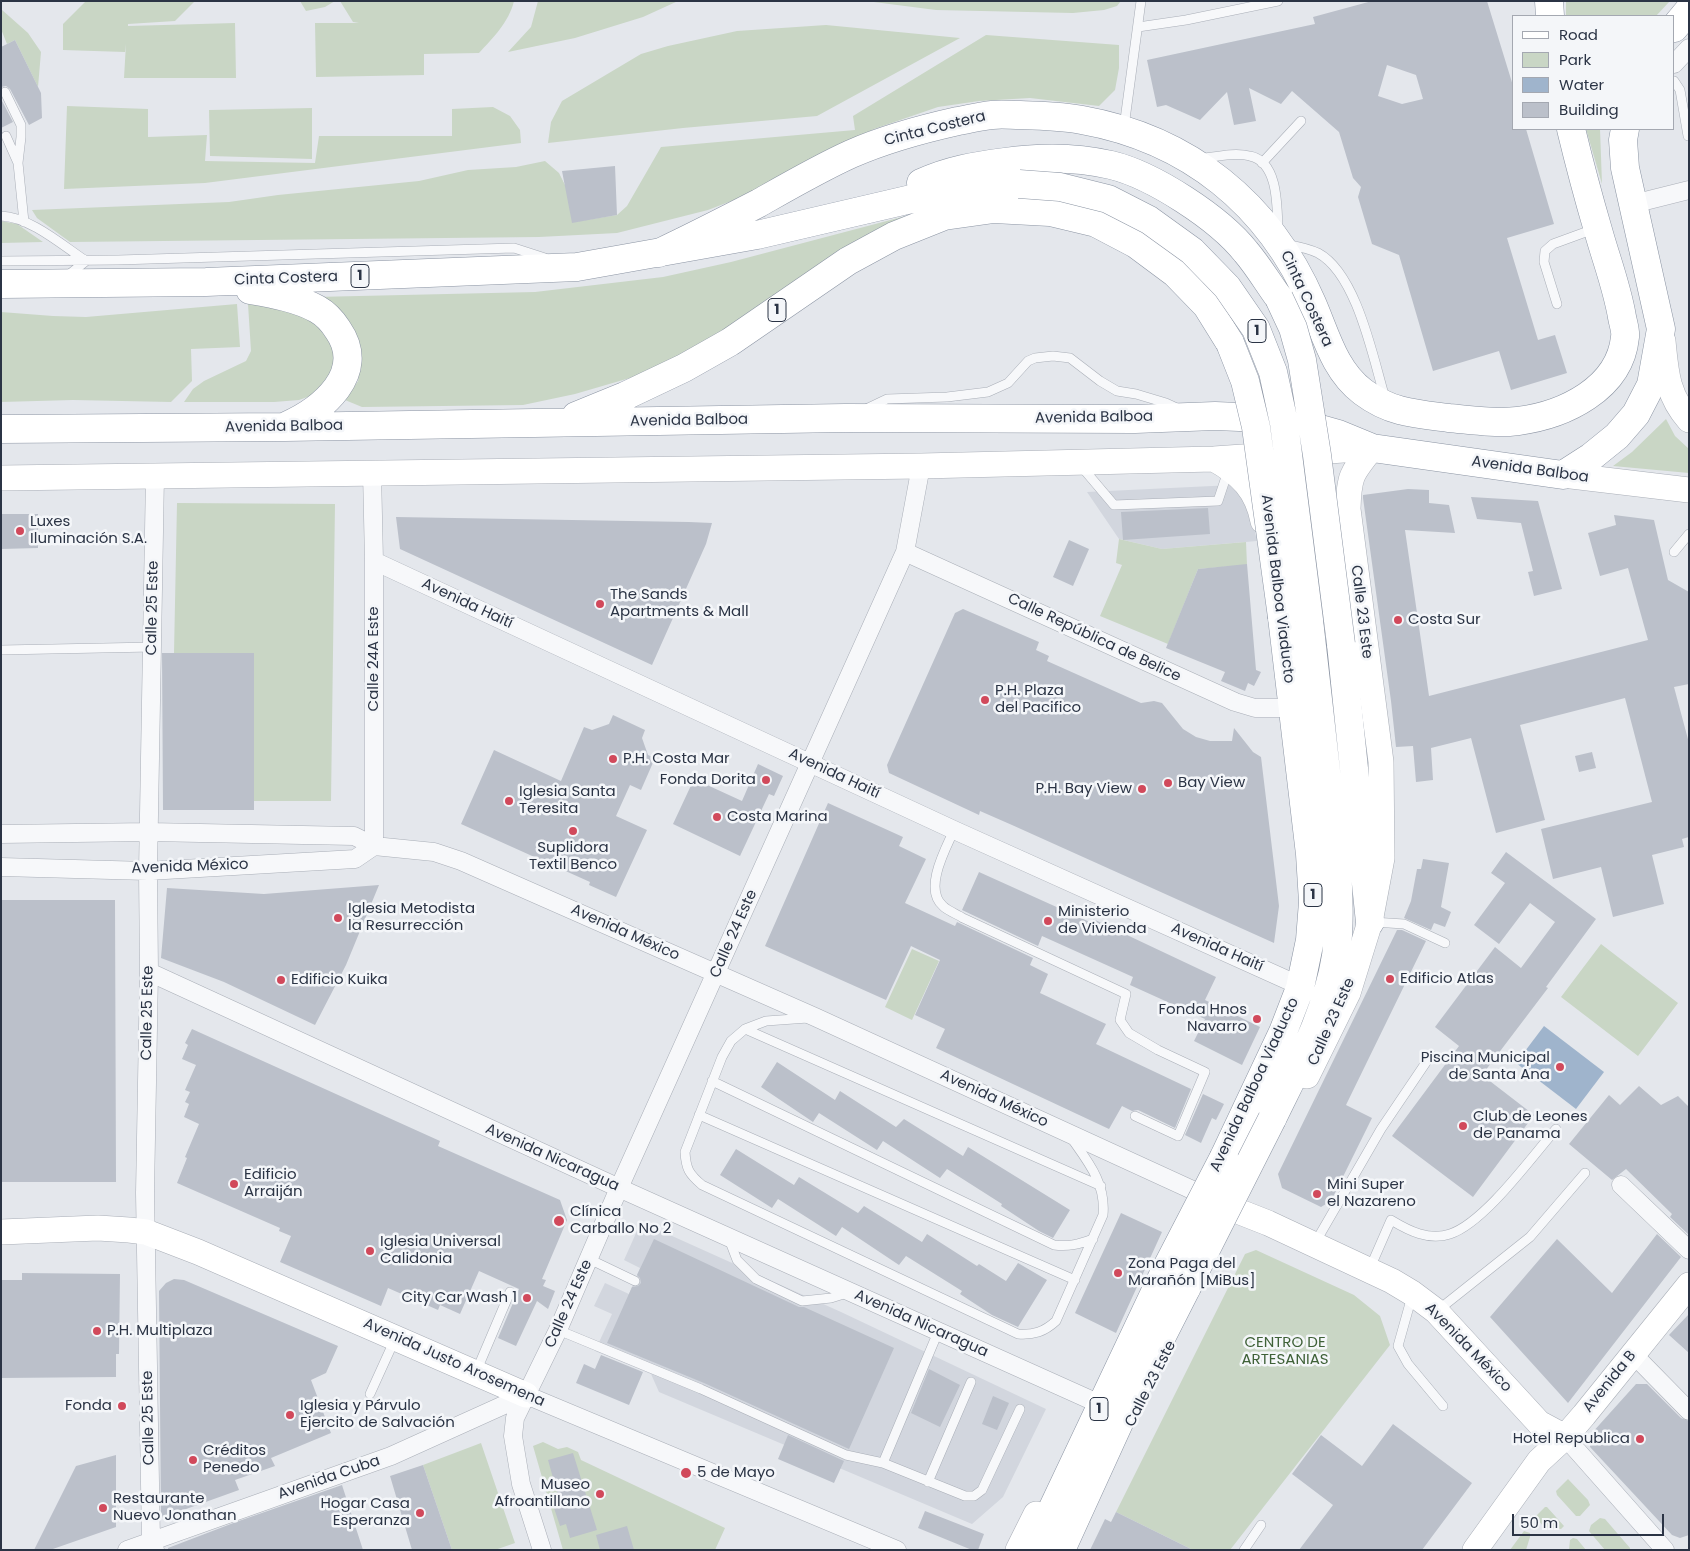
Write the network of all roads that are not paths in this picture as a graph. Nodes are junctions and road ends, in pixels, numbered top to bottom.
1 (1141, 1) edge
2 (1278, 1) edge
3 (1549, 1) edge
4 (1689, 10) edge
5 (1550, 15) edge
6 (1675, 27) edge
7 (1138, 28) junction
8 (1689, 48) edge
9 (1675, 63) edge
10 (1675, 82) edge
11 (5, 92) dead end
12 (1301, 121) dead end
13 (1124, 130) junction
14 (1571, 130) edge
15 (1625, 130) edge
16 (1640, 130) edge
17 (6, 136) dead end
18 (1688, 136) edge
19 (1, 149) edge
20 (14, 152) junction
21 (1191, 160) junction
22 (1262, 162) junction
23 (18, 163) junction
24 (1624, 168) junction
25 (1689, 190) edge
26 (1633, 204) junction
27 (873, 207) junction
28 (1, 216) edge
29 (24, 222) junction
30 (1597, 228) junction
31 (1279, 243) junction
32 (660, 253) junction
33 (1, 261) edge
34 (86, 261) junction
35 (577, 267) junction
36 (206, 282) junction
37 (59, 283) junction
38 (1, 284) edge
39 (1557, 304) dead end
40 (1661, 329) junction
41 (1388, 408) junction
42 (1194, 416) junction
43 (845, 418) junction
44 (1689, 420) edge
45 (561, 422) junction
46 (284, 427) junction
47 (1, 429) edge
48 (1372, 448) junction
49 (1078, 462) junction
50 (1221, 463) junction
51 (921, 466) junction
52 (372, 472) junction
53 (155, 475) junction
54 (1563, 475) junction
55 (1, 478) edge
56 (1689, 490) edge
57 (1258, 503) junction
58 (1348, 509) junction
59 (1689, 534) edge
60 (905, 552) junction
61 (1674, 552) dead end
62 (374, 561) junction
63 (152, 646) junction
64 (1, 650) edge
65 (1286, 708) junction
66 (811, 763) junction
67 (954, 830) junction
68 (149, 832) junction
69 (1, 834) edge
70 (374, 846) junction
71 (1, 867) edge
72 (148, 871) junction
73 (1370, 922) junction
74 (1445, 943) dead end
75 (149, 972) junction
76 (716, 973) junction
77 (1296, 984) junction
78 (815, 1018) junction
79 (745, 1029) junction
80 (1431, 1055) dead end
81 (712, 1081) junction
82 (699, 1115) junction
83 (1135, 1116) dead end
84 (1556, 1129) dead end
85 (1067, 1132) junction
86 (1586, 1173) dead end
87 (1621, 1185) dead end
88 (1101, 1186) junction
89 (619, 1188) junction
90 (1198, 1192) junction
91 (1240, 1212) junction
92 (1, 1232) edge
93 (146, 1232) junction
94 (728, 1236) junction
95 (1093, 1239) junction
96 (1314, 1245) junction
97 (1689, 1250) edge
98 (589, 1258) junction
99 (1369, 1270) junction
100 (1075, 1280) junction
101 (635, 1281) dead end
102 (1689, 1285) edge
103 (510, 1292) dead end
104 (850, 1292) junction
105 (1412, 1293) junction
106 (1436, 1311) junction
107 (558, 1330) junction
108 (938, 1332) junction
109 (396, 1337) junction
110 (1633, 1354) junction
111 (476, 1372) junction
112 (971, 1382) dead end
113 (370, 1394) dead end
114 (526, 1395) junction
115 (1093, 1401) junction
116 (1443, 1406) dead end
117 (1020, 1409) dead end
118 (1689, 1411) edge
119 (1565, 1437) junction
120 (883, 1463) junction
121 (928, 1482) junction
122 (1261, 1525) dead end
123 (153, 1545) edge
124 (127, 1550) edge
125 (542, 1550) edge
126 (896, 1550) edge
127 (1018, 1550) edge
128 (1032, 1550) edge
129 (1063, 1550) edge
130 (1244, 1550) edge
131 (1475, 1550) edge
132 (1665, 1550) edge

1 - 7 lane
2 - 7 lane
3 - 5 highway
4 - 6 highway
7 - 13 lane
8 - 9 street
10 - 18 lane
11 - 23 lane
12 - 22 lane
13 - 21 highway, Cinta Costera
13 - 32 highway, Cinta Costera
14 - 30 highway, Cinta Costera
15 - 24 highway
16 - 24 street
17 - 20 lane
19 - 20 lane
20 - 23 lane
21 - 22 lane
21 - 31 highway, Cinta Costera
22 - 31 lane
23 - 29 lane
24 - 26 highway
25 - 26 street
26 - 40 highway
27 - 32 highway, Cinta Costera / 1
27 - 73 highway, bridge
27 - 129 highway, Avenida Balboa Viaducto / 1, bridge
28 - 29 lane
29 - 34 lane
30 - 39 lane
30 - 41 highway, Cinta Costera
31 - 41 highway, Cinta Costera
31 - 41 lane
32 - 35 highway, Cinta Costera / 1
33 - 34 lane
34 - 35 lane
34 - 37 lane
35 - 36 highway, Cinta Costera / 1
36 - 37 highway, Cinta Costera / 1
36 - 46 highway
37 - 38 highway, Cinta Costera / 1
40 - 44 main road
40 - 54 highway
42 - 43 highway, Avenida Balboa
42 - 43 lane
42 - 48 highway, Avenida Balboa
43 - 45 highway, Avenida Balboa
45 - 46 highway, Avenida Balboa / 1
45 - 128 highway, Avenida Balboa Viaducto / 1, bridge
46 - 47 highway, Avenida Balboa / 1
48 - 50 main road, Avenida Balboa
48 - 54 highway, Avenida Balboa
48 - 58 main road, Calle 23 Este
49 - 50 main road, Avenida Balboa
49 - 50 lane
49 - 51 main road, Avenida Balboa
50 - 57 main road, 1
51 - 52 main road, Avenida Balboa
51 - 60 street, Calle 24 Este
52 - 53 main road, Avenida Balboa
52 - 62 street, Calle 24A Este
53 - 55 main road, Avenida Balboa
53 - 63 street, Calle 25 Este
54 - 56 main road, Avenida Balboa
57 - 58 main road
57 - 65 main road, 1
58 - 73 main road, Calle 23 Este
59 - 61 lane
60 - 65 street, Calle República de Belice
60 - 66 street, Calle 24 Este
62 - 66 street, Avenida Haití
62 - 70 street, Calle 24A Este
63 - 64 lane
63 - 68 street, Calle 25 Este
65 - 77 main road, 1
66 - 67 street, Avenida Haití
66 - 76 street, Calle 24 Este
67 - 77 street, Avenida Haití
67 - 83 lane
68 - 69 street, Avenida México
68 - 70 street, Avenida México
68 - 72 street, Calle 25 Este
70 - 72 street, Avenida México
70 - 76 street, Avenida México
71 - 72 street, Avenida México
72 - 75 street, Calle 25 Este
73 - 74 lane
73 - 91 main road, Calle 23 Este / 1
75 - 89 street, Avenida Nicaragua
75 - 93 street, Calle 25 Este
76 - 78 street, Avenida México
76 - 89 street, Calle 24 Este
77 - 90 main road, 1
78 - 79 lane
78 - 85 street, Avenida México
79 - 81 lane
79 - 88 lane
80 - 96 lane
81 - 82 lane
81 - 95 lane
82 - 100 lane
82 - 100 lane
84 - 99 lane
85 - 88 lane
85 - 90 street, Avenida México
86 - 106 lane
87 - 97 street
88 - 95 lane
89 - 94 street, Avenida Nicaragua
89 - 98 street, Calle 24 Este
90 - 91 street, Avenida México
90 - 115 main road, 1
91 - 96 main road, Avenida México
91 - 129 main road, Calle 23 Este / 1
92 - 93 main road, Avenida Justo Arosemena
93 - 109 main road, Avenida Justo Arosemena
93 - 123 street, Calle 25 Este
94 - 104 street, Avenida Nicaragua
94 - 104 lane
95 - 100 lane
96 - 99 main road, Avenida México
98 - 101 lane
98 - 107 street, Calle 24 Este
99 - 105 main road, Avenida México
102 - 110 main road, Avenida B
103 - 111 lane
104 - 108 street, Avenida Nicaragua
105 - 106 main road, Avenida México
105 - 116 lane
106 - 119 main road, Avenida México
107 - 114 street, Calle 24 Este
107 - 120 lane
108 - 115 street, Avenida Nicaragua
108 - 120 lane
109 - 111 main road, Avenida Justo Arosemena
109 - 113 lane
110 - 118 street
110 - 119 main road, Avenida B
111 - 114 main road, Avenida Justo Arosemena
112 - 121 lane
114 - 123 street, Avenida Cuba
114 - 125 street, Calle 24 Este
114 - 126 street, Avenida Justo Arosemena
115 - 127 main road, 1
117 - 121 lane
119 - 131 main road, Avenida B
119 - 132 street
120 - 121 lane
122 - 130 lane
123 - 124 street, Avenida Cuba

